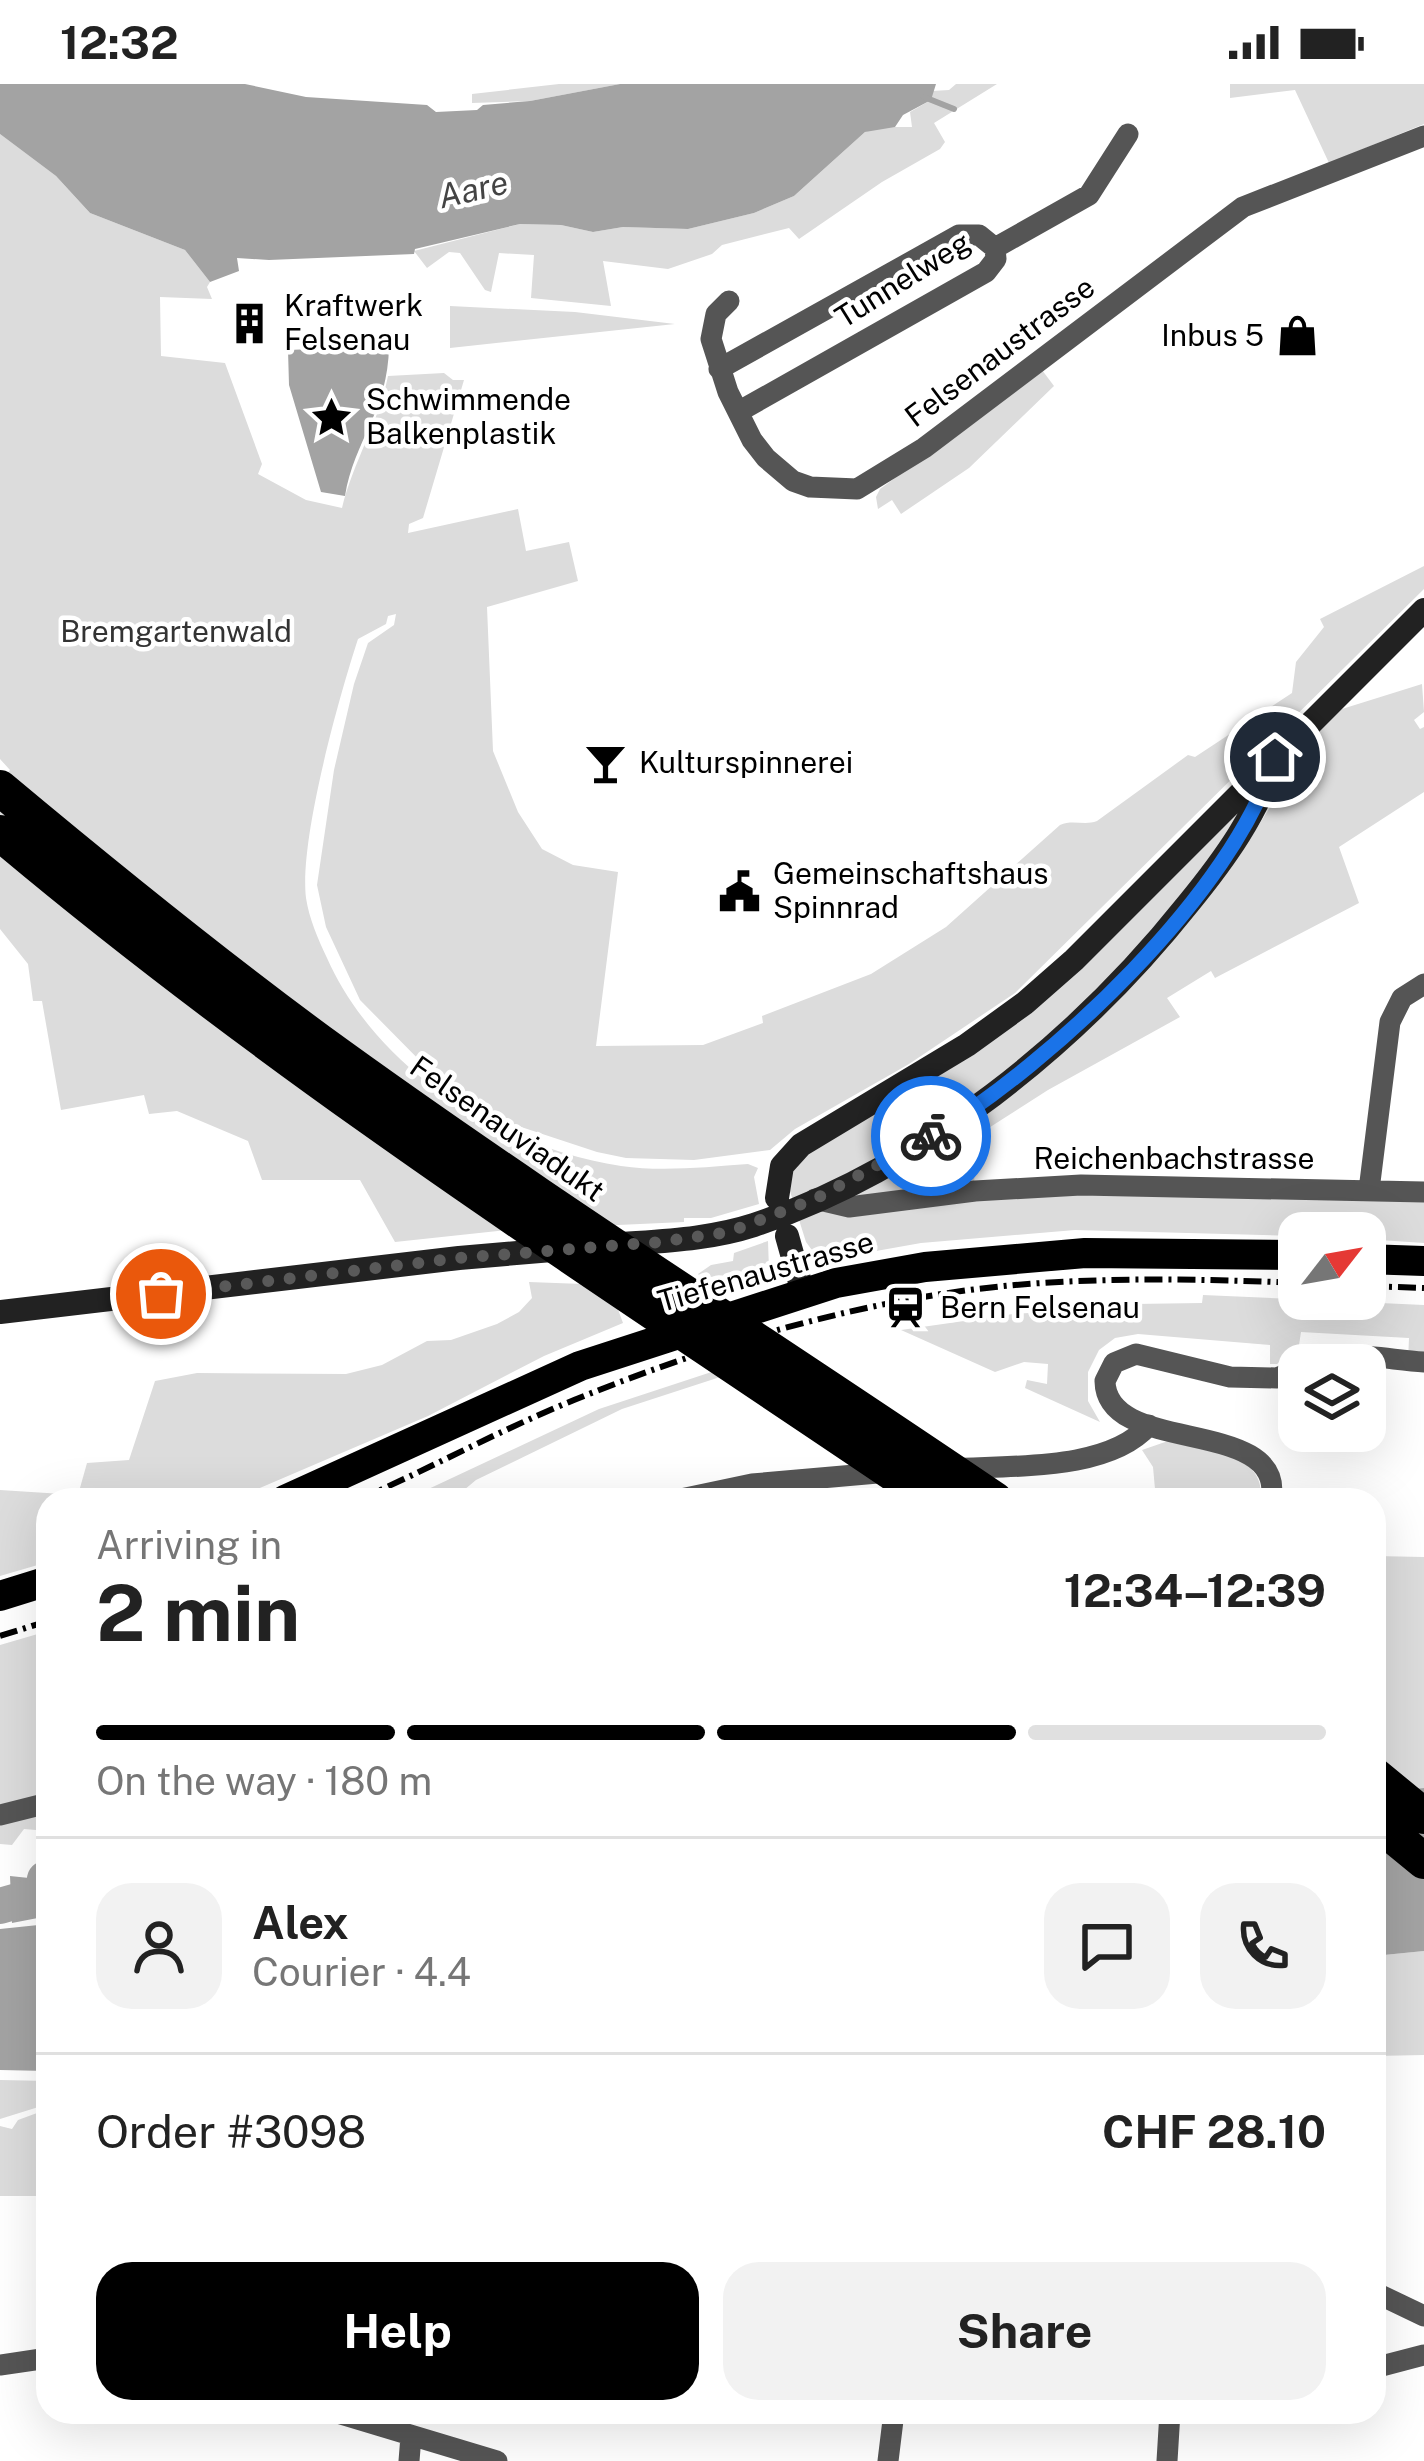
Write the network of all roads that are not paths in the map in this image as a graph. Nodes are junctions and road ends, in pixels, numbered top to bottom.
1 (1128, 134) dead end
2 (1424, 136) edge
3 (995, 248) junction
4 (729, 302) dead end
5 (719, 369) junction
6 (738, 412) junction
7 (1424, 610) edge
8 (1275, 757) junction
9 (0, 788) edge
10 (0, 833) edge
11 (1424, 984) edge
12 (1369, 1190) junction
13 (1424, 1192) edge
14 (777, 1198) dead end
15 (815, 1199) junction
16 (787, 1236) dead end
17 (1278, 1255) edge
18 (1386, 1259) edge
19 (1424, 1261) edge
20 (803, 1292) junction
21 (0, 1312) edge
22 (1386, 1359) edge
23 (1424, 1362) edge
24 (1278, 1378) edge
25 (1149, 1424) junction
26 (311, 1488) edge
27 (733, 1488) edge
28 (915, 1488) edge
29 (977, 1488) edge
30 (1270, 1488) edge
31 (36, 1585) edge
32 (0, 1596) edge
33 (1386, 1785) edge
34 (36, 1807) edge
35 (0, 1815) edge
36 (1424, 1816) edge
37 (1386, 1830) edge
38 (1424, 1861) edge
39 (1386, 2298) edge
40 (1424, 2316) edge
41 (1424, 2355) edge
42 (36, 2360) edge
43 (0, 2365) edge
44 (1386, 2365) edge
45 (372, 2424) edge
46 (893, 2424) edge
47 (1169, 2424) edge
48 (411, 2436) junction
49 (409, 2461) edge
50 (497, 2461) edge
51 (888, 2461) edge
52 (1167, 2461) edge

1 - 3 street, Tunnelweg
2 - 6 street, Felsenaustrasse
3 - 5 street
3 - 6 street, Tunnelweg
4 - 5 street, Felsenaustrasse
5 - 6 street, Felsenaustrasse
7 - 8 street
8 - 14 street
8 - 15 street
9 - 29 highway, Felsenauviadukt
10 - 28 highway
11 - 12 street
12 - 13 street, Reichenbachstrasse
12 - 15 street, Reichenbachstrasse
15 - 21 street, Reichenbachstrasse
16 - 20 street
17 - 20 main road, Tiefenaustrasse
18 - 19 main road
20 - 26 main road, Tiefenaustrasse
22 - 23 street
24 - 25 street
25 - 27 street
25 - 30 street
31 - 32 main road
33 - 36 highway
34 - 35 street
37 - 38 highway
39 - 40 street
41 - 44 street
42 - 43 street
45 - 48 street
46 - 51 street
47 - 52 street
48 - 49 street
48 - 50 street

